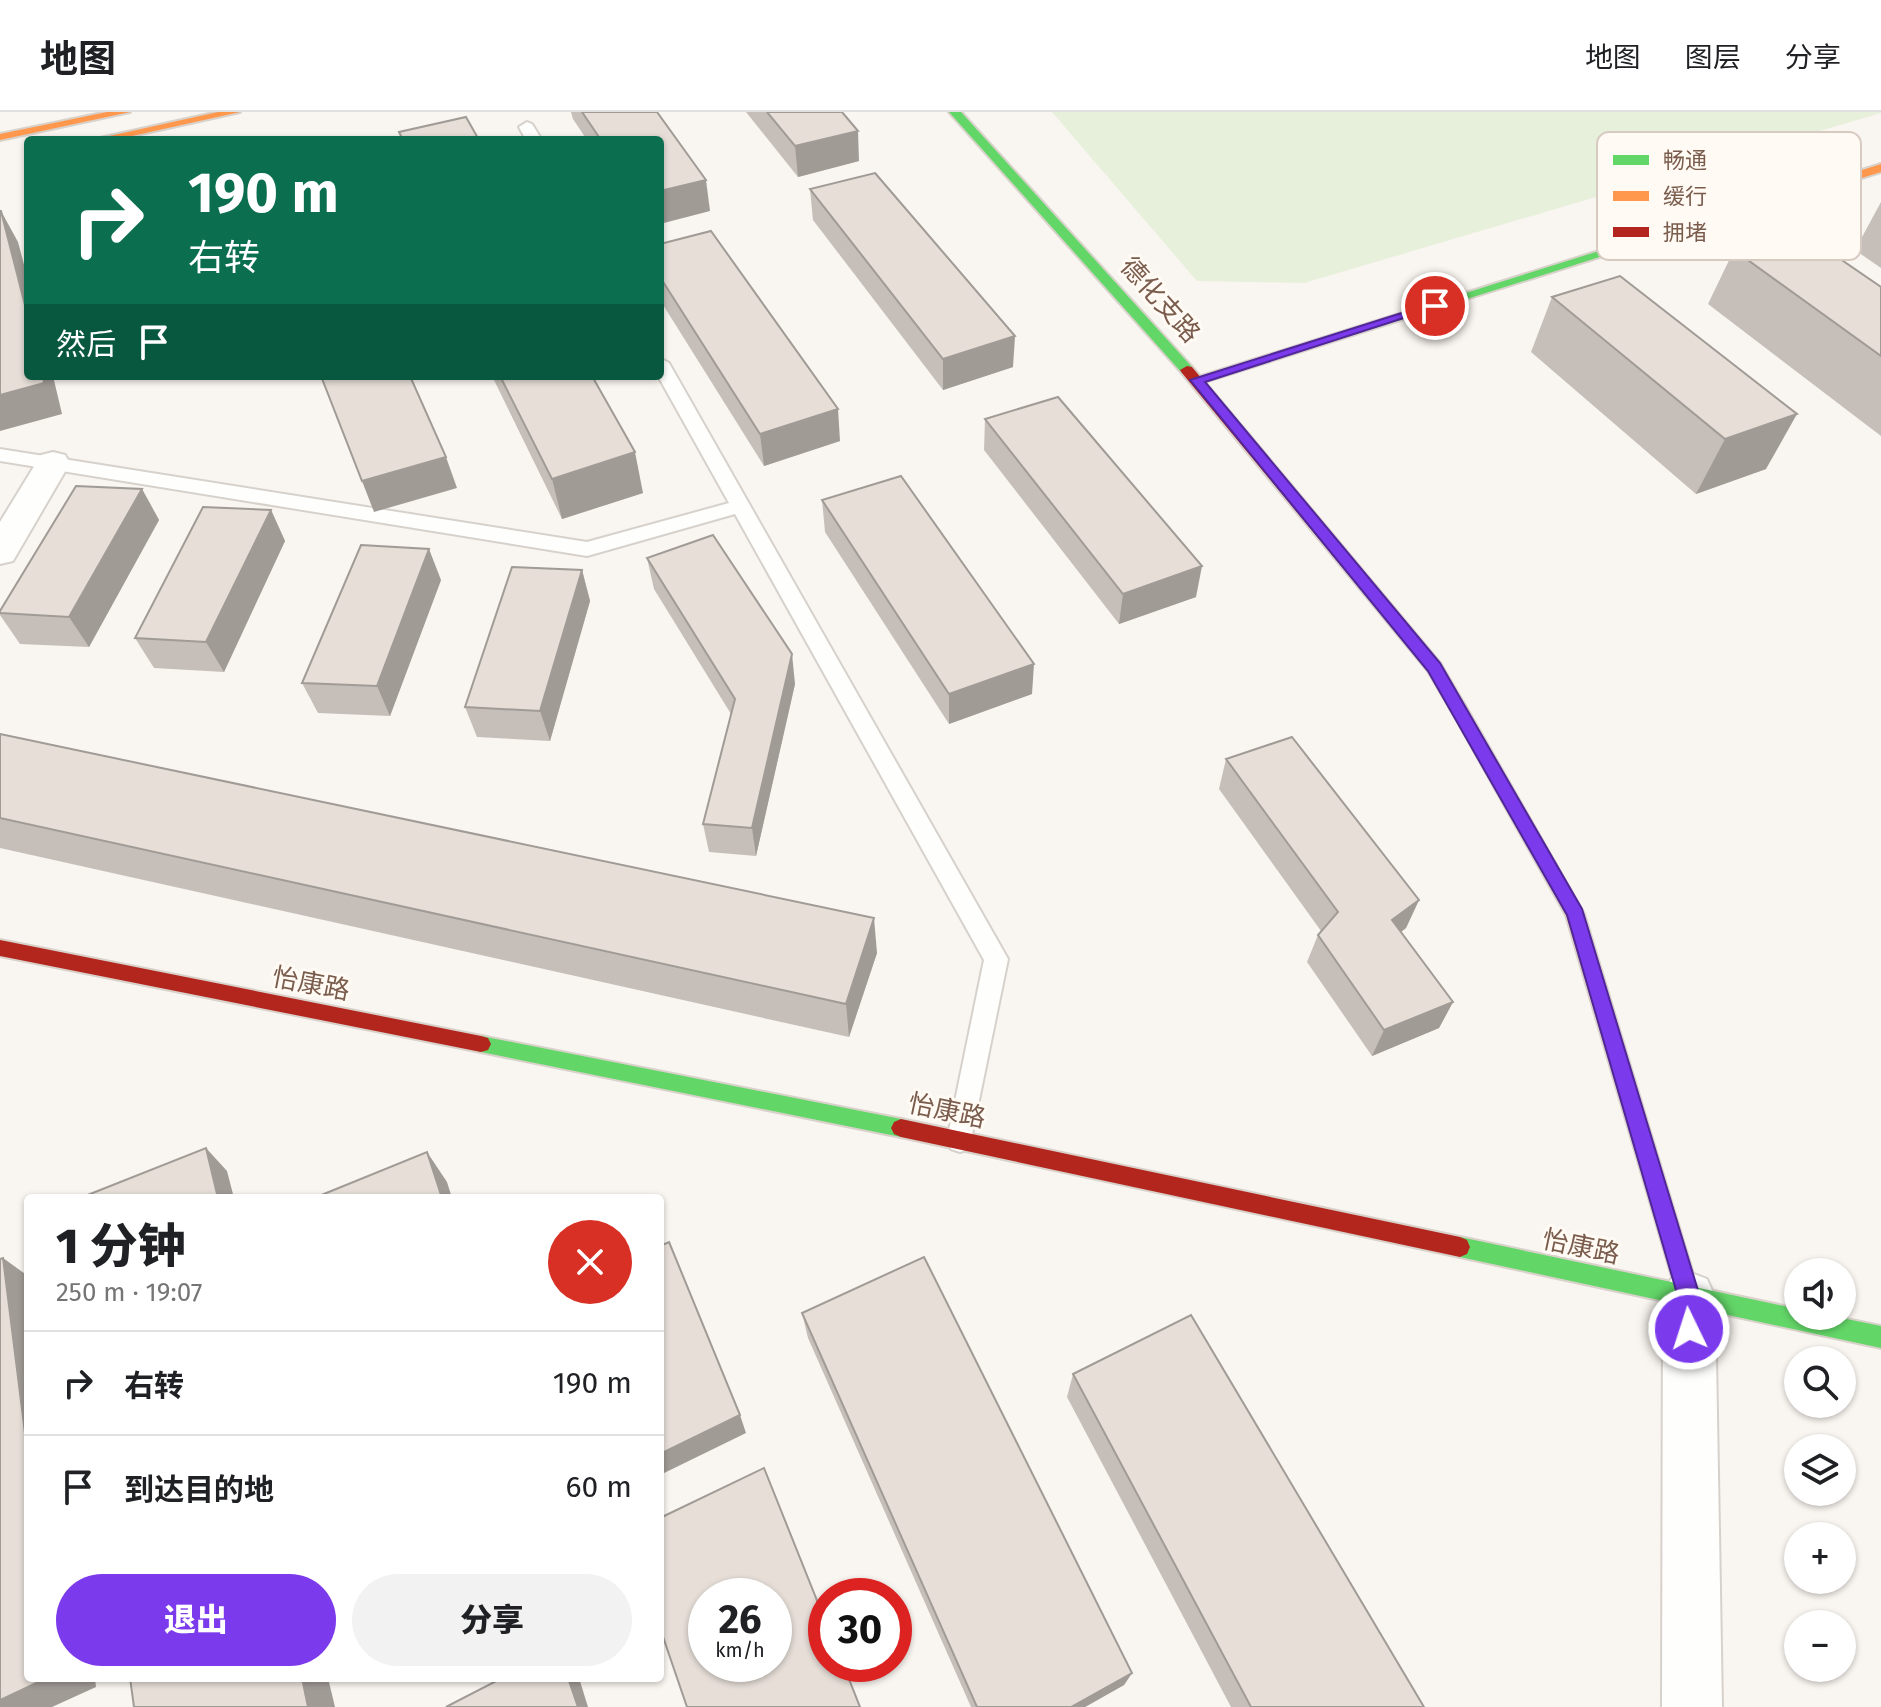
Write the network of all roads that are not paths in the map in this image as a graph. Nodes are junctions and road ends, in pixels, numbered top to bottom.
1 (124, 112) edge
2 (234, 112) edge
3 (955, 112) edge
4 (117, 136) edge
5 (0, 137) edge
6 (1881, 168) edge
7 (1861, 174) edge
8 (1597, 256) edge
9 (664, 370) edge
10 (1196, 380) junction
11 (0, 455) edge
12 (53, 463) junction
13 (741, 506) junction
14 (0, 552) edge
15 (0, 948) edge
16 (960, 1140) junction
17 (1689, 1297) junction
18 (1881, 1337) edge
19 (1692, 1707) edge

1 - 5 main road
2 - 4 main road
3 - 10 main road, 德化支路
6 - 7 main road
8 - 10 main road
9 - 13 lane
10 - 17 main road, 德化支路
11 - 12 lane
12 - 13 lane
12 - 14 street
13 - 16 lane
15 - 16 main road, 怡康路
16 - 17 main road, 怡康路
17 - 18 main road, 怡康路
17 - 19 street

